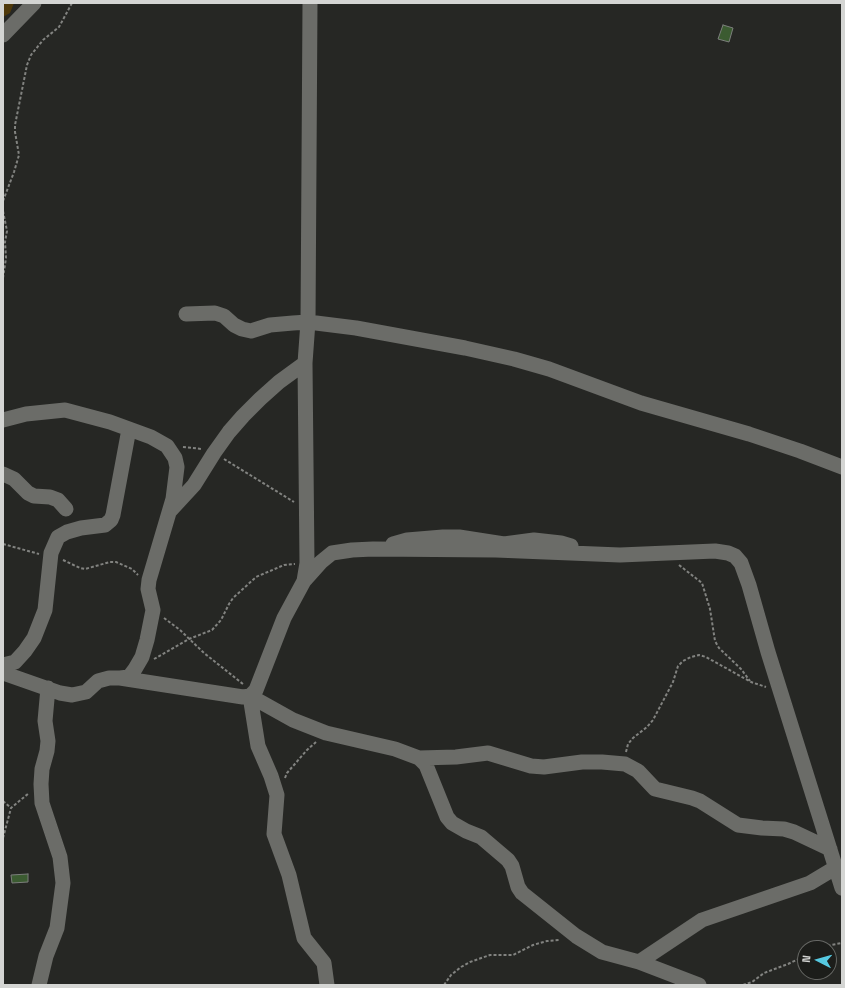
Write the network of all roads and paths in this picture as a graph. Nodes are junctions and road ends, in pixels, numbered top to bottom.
1 (34, 3) edge
2 (72, 3) edge
3 (310, 3) edge
4 (3, 36) edge
5 (3, 202) edge
6 (3, 211) edge
7 (3, 278) edge
8 (186, 314) dead end
9 (308, 322) junction
10 (305, 363) junction
11 (3, 420) edge
12 (129, 429) junction
13 (167, 446) junction
14 (214, 453) junction
15 (842, 467) edge
16 (3, 474) edge
17 (66, 509) dead end
18 (306, 510) junction
19 (170, 511) junction
20 (3, 544) edge
21 (51, 553) junction
22 (332, 553) junction
23 (666, 554) junction
24 (307, 563) junction
25 (304, 581) junction
26 (148, 589) junction
27 (153, 610) junction
28 (189, 639) junction
29 (3, 665) edge
30 (135, 669) junction
31 (3, 673) edge
32 (120, 678) junction
33 (751, 682) junction
34 (48, 688) junction
35 (781, 692) junction
36 (253, 693) junction
37 (326, 733) junction
38 (419, 758) junction
39 (625, 764) junction
40 (41, 784) junction
41 (277, 795) junction
42 (3, 800) edge
43 (11, 808) junction
44 (3, 838) edge
45 (830, 848) junction
46 (835, 868) junction
47 (842, 888) edge
48 (564, 940) dead end
49 (797, 960) edge
50 (639, 962) junction
51 (39, 985) edge
52 (327, 985) edge
53 (444, 985) edge
54 (699, 985) edge
55 (743, 985) edge

1 - 4 street
2 - 5 path
3 - 9 street
6 - 7 path
8 - 9 street
9 - 10 street
9 - 15 street
10 - 14 street
10 - 18 street
11 - 12 street
12 - 13 street
12 - 21 street
13 - 14 path
13 - 19 street
14 - 18 path
14 - 19 street
16 - 17 street
18 - 24 street
19 - 26 street
20 - 21 path
21 - 26 path
21 - 29 street
22 - 23 street
22 - 24 street
22 - 25 street
23 - 33 path
23 - 35 street
24 - 25 street
24 - 28 path
25 - 36 street
26 - 27 street
27 - 28 path
27 - 30 street
28 - 30 path
28 - 36 path
30 - 32 street
31 - 34 street
32 - 34 street
32 - 36 street
33 - 35 path
33 - 39 path
34 - 40 street
35 - 45 street
36 - 37 street
36 - 41 street
37 - 38 street
37 - 41 path
38 - 39 street
38 - 50 street
39 - 45 street
40 - 43 path
40 - 51 street
41 - 52 street
42 - 43 path
43 - 44 path
45 - 46 street
46 - 47 street
46 - 50 street
48 - 53 path
49 - 55 path
50 - 54 street

